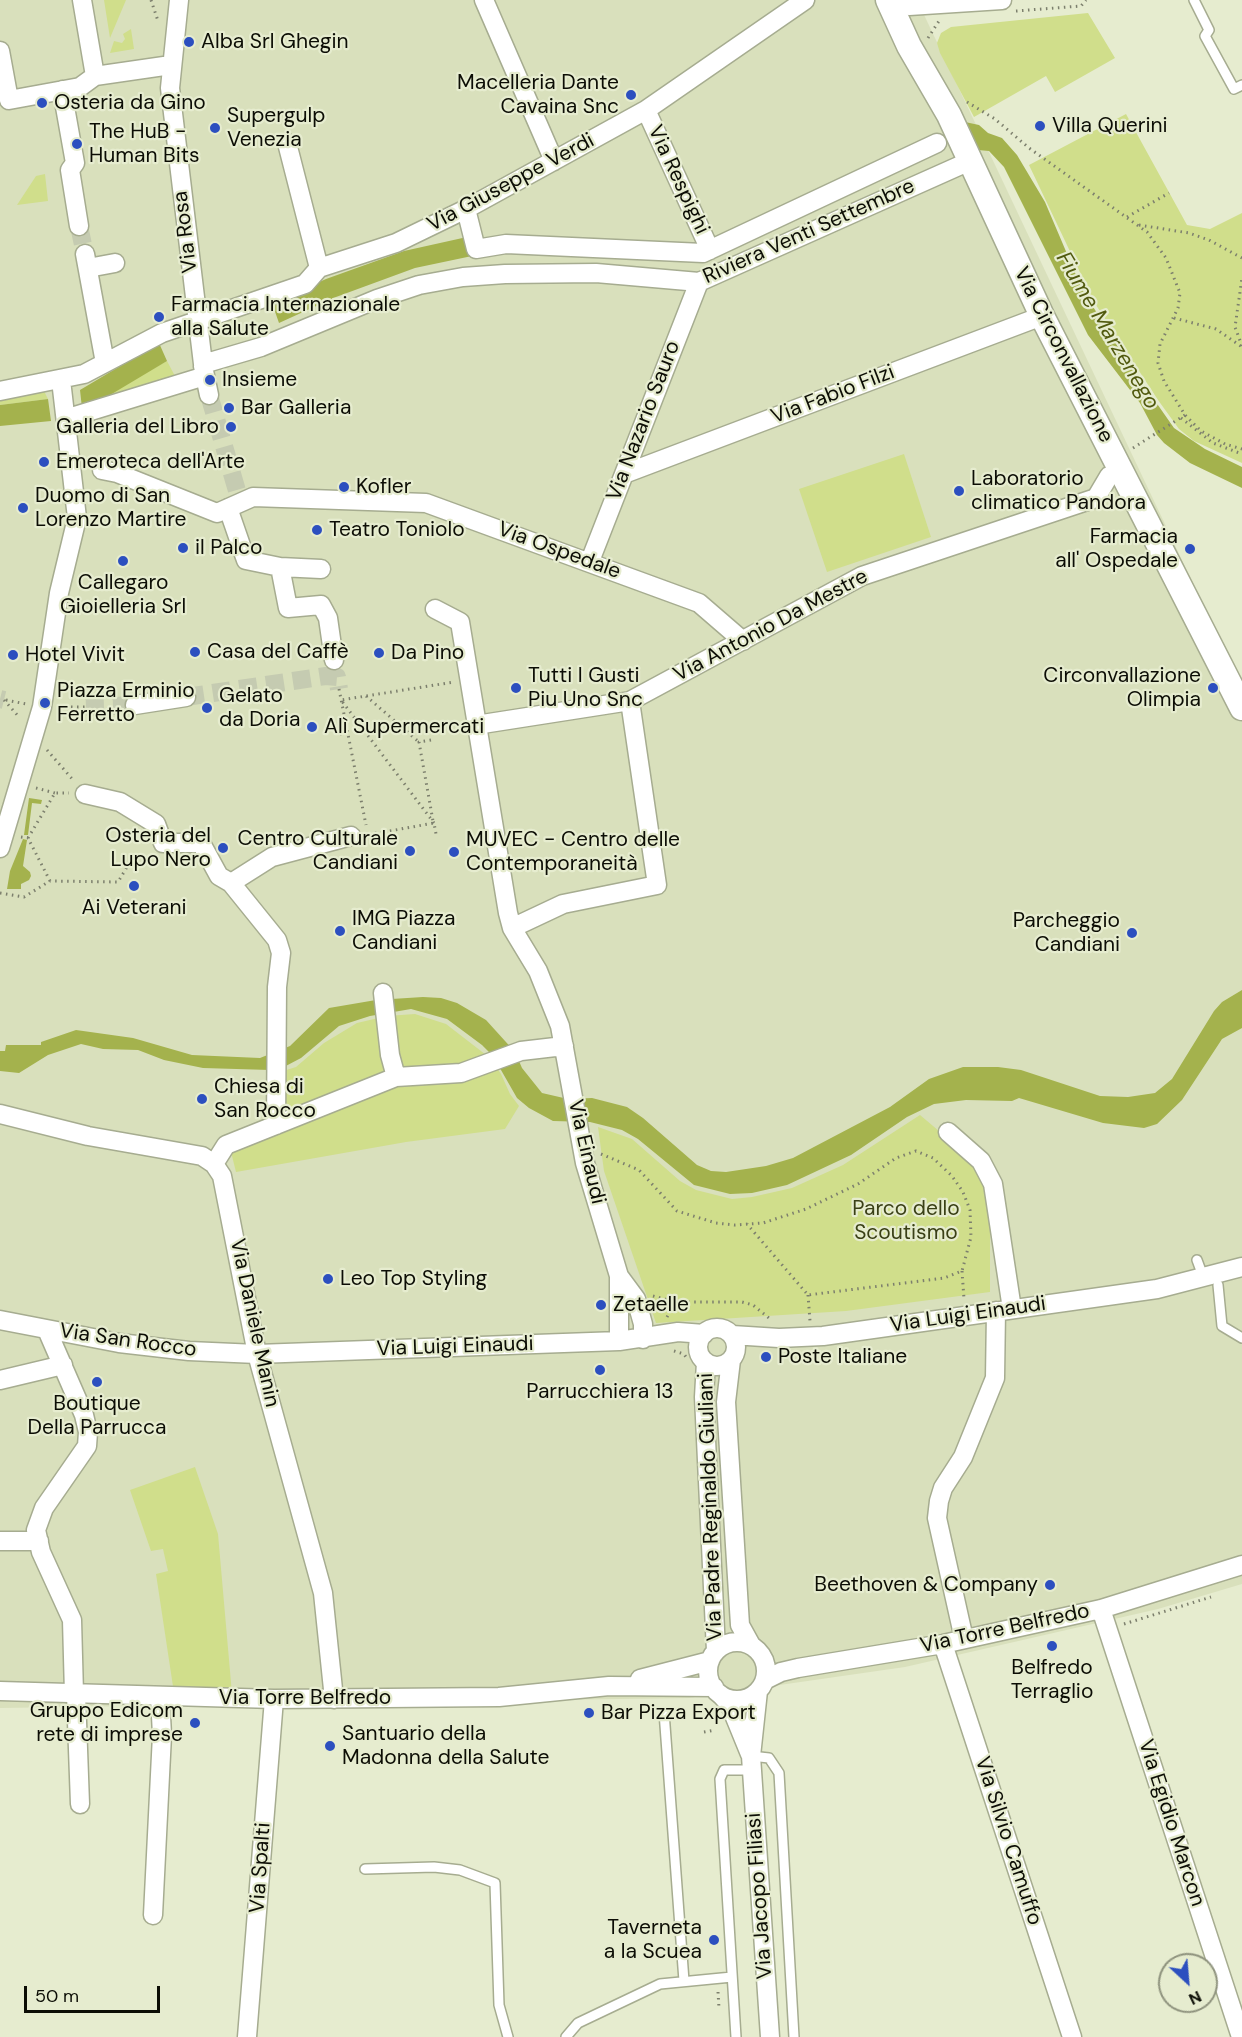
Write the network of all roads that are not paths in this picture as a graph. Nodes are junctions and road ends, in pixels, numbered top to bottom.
1 (82, 0) edge
2 (179, 0) edge
3 (484, 0) edge
4 (805, 0) edge
5 (888, 0) edge
6 (896, 0) edge
7 (1194, 0) edge
8 (1006, 5) edge
9 (0, 51) edge
10 (171, 64) junction
11 (95, 76) junction
12 (1242, 85) edge
13 (59, 91) junction
14 (646, 110) junction
15 (287, 143) dead end
16 (937, 143) dead end
17 (554, 161) junction
18 (970, 161) junction
19 (466, 209) junction
20 (79, 226) tunnel mouth
21 (476, 249) junction
22 (710, 250) junction
23 (115, 263) dead end
24 (319, 268) junction
25 (479, 276) junction
26 (699, 282) junction
27 (1042, 316) junction
28 (197, 321) junction
29 (105, 363) junction
30 (204, 370) junction
31 (62, 380) junction
32 (0, 391) edge
33 (209, 395) tunnel mouth
34 (68, 418) junction
35 (102, 470) dead end
36 (624, 474) junction
37 (1109, 476) dead end
38 (228, 508) junction
39 (592, 556) junction
40 (280, 567) junction
41 (321, 569) dead end
42 (435, 609) dead end
43 (742, 641) junction
44 (334, 660) dead end
45 (1236, 683) edge
46 (186, 697) tunnel mouth
47 (630, 701) junction
48 (135, 705) tunnel mouth
49 (1242, 708) edge
50 (476, 725) junction
51 (85, 794) road end
52 (359, 835) road end
53 (2, 841) edge
54 (231, 883) junction
55 (512, 928) junction
56 (383, 993) dead end
57 (565, 1055) junction
58 (396, 1077) junction
59 (0, 1114) edge
60 (276, 1125) junction
61 (948, 1132) dead end
62 (214, 1164) junction
63 (1197, 1260) dead end
64 (1242, 1267) edge
65 (619, 1276) junction
66 (1242, 1281) edge
67 (1211, 1282) junction
68 (1004, 1310) junction
69 (0, 1320) edge
70 (48, 1330) junction
71 (704, 1334) junction
72 (732, 1335) junction
73 (648, 1338) junction
74 (1242, 1338) edge
75 (619, 1341) junction
76 (257, 1354) junction
77 (702, 1357) junction
78 (731, 1360) junction
79 (63, 1365) junction
80 (0, 1380) edge
81 (0, 1541) edge
82 (39, 1541) junction
83 (1239, 1562) edge
84 (1101, 1609) junction
85 (964, 1639) junction
86 (943, 1644) junction
87 (751, 1645) junction
88 (713, 1656) junction
89 (761, 1685) junction
90 (609, 1686) junction
91 (0, 1691) edge
92 (718, 1691) junction
93 (75, 1694) junction
94 (160, 1697) junction
95 (274, 1699) junction
96 (334, 1699) junction
97 (664, 1712) dead end
98 (752, 1764) junction
99 (80, 1804) dead end
100 (365, 1869) dead end
101 (153, 1915) dead end
102 (732, 1977) junction
103 (684, 1982) junction
104 (247, 2037) edge
105 (508, 2037) edge
106 (566, 2037) edge
107 (736, 2037) edge
108 (770, 2037) edge
109 (794, 2037) edge
110 (1072, 2037) edge
111 (1241, 2037) edge

1 - 11 street
2 - 10 street, Via Rosa
3 - 17 street
4 - 14 street, Via Giuseppe Verdi
5 - 18 street, Via Circonvallazione
6 - 8 street
7 - 12 lane
9 - 13 street
10 - 11 street
10 - 28 street, Via Rosa
11 - 13 street
13 - 20 street
14 - 17 street, Via Giuseppe Verdi
14 - 22 street, Via Respighi
15 - 24 street
16 - 22 street
17 - 19 street, Via Giuseppe Verdi
18 - 26 street, Riviera Venti Settembre
18 - 27 street, Via Circonvallazione
19 - 21 street
19 - 24 street, Via Giuseppe Verdi
21 - 22 street
21 - 25 street
23 - 29 street
24 - 28 street, Via Giuseppe Verdi
25 - 26 street, Riviera Venti Settembre
25 - 30 street, Riviera Venti Settembre
26 - 36 street, Via Nazario Sauro
27 - 36 street, Via Fabio Filzi
27 - 45 street, Via Circonvallazione
28 - 29 street, Via Giuseppe Verdi
28 - 30 street, Via Rosa
29 - 31 street, Via Giuseppe Verdi
30 - 33 street, Via Rosa
30 - 34 street, Riviera Venti Settembre
31 - 32 street, Via Giuseppe Verdi
31 - 34 street
34 - 53 street
35 - 38 street
36 - 39 street, Via Nazario Sauro
37 - 43 street, Via Antonio Da Mestre
38 - 39 street, Via Ospedale
38 - 40 street
39 - 43 street, Via Ospedale
40 - 41 street
40 - 44 street
42 - 50 street
43 - 47 street, Via Antonio Da Mestre
45 - 49 street, Via Circonvallazione
46 - 48 street
47 - 50 street
47 - 55 street
50 - 55 street
51 - 54 street
52 - 54 street
54 - 60 street
55 - 57 street, Via Einaudi
56 - 58 street
57 - 58 street
57 - 65 street, Via Einaudi
58 - 60 street
59 - 62 street
60 - 62 street
61 - 68 street
62 - 76 street, Via Daniele Manin
63 - 67 lane
64 - 67 street, Via Luigi Einaudi
65 - 73 street
65 - 75 street
66 - 67 street, Via Luigi Einaudi
67 - 68 street, Via Luigi Einaudi
67 - 74 lane
68 - 72 street, Via Luigi Einaudi
68 - 85 street
69 - 70 street, Via San Rocco
70 - 76 street, Via San Rocco
70 - 79 street
71 - 72 street
71 - 73 street, Via Luigi Einaudi
71 - 77 street
72 - 78 street
73 - 75 street, Via Luigi Einaudi
73 - 77 street, Via Luigi Einaudi
75 - 76 street, Via Luigi Einaudi
76 - 96 street, Via Daniele Manin
77 - 78 street
77 - 88 street, Via Padre Reginaldo Giuliani
78 - 87 street, Via Padre Reginaldo Giuliani
79 - 80 street
79 - 82 street
81 - 82 street
82 - 93 street
83 - 84 street, Via Torre Belfredo
84 - 85 street, Via Torre Belfredo
84 - 111 street, Via Egidio Marcon
85 - 86 street, Via Torre Belfredo
86 - 89 street, Via Torre Belfredo
86 - 110 street, Via Silvio Camuffo
87 - 88 street
87 - 89 street
88 - 90 street, Via Torre Belfredo
88 - 92 street
89 - 92 street
89 - 98 street, Via Jacopo Filiasi
90 - 92 street, Via Torre Belfredo
90 - 96 street, Via Torre Belfredo
91 - 93 street, Via Torre Belfredo
92 - 98 street, Via Jacopo Filiasi
93 - 94 street, Via Torre Belfredo
93 - 99 street
94 - 95 street, Via Torre Belfredo
94 - 101 street
95 - 96 street, Via Torre Belfredo
95 - 104 street, Via Spalti
97 - 103 lane
98 - 102 lane
98 - 108 street, Via Jacopo Filiasi
98 - 109 lane
100 - 105 lane
102 - 103 lane
102 - 107 lane
103 - 106 lane

